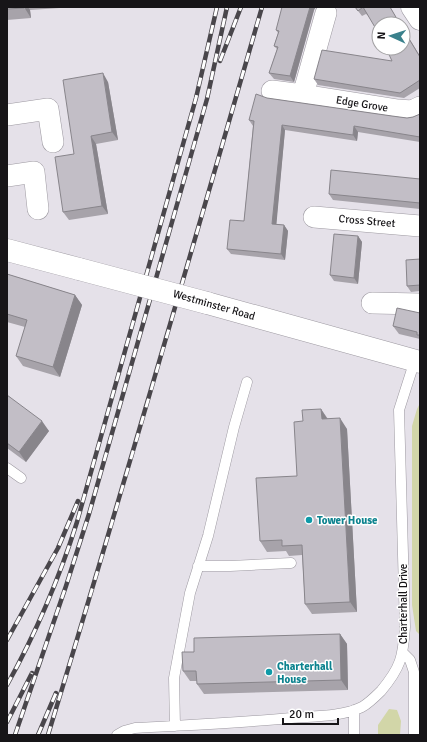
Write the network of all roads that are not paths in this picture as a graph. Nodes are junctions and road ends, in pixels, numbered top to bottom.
1 (412, 7) edge
2 (326, 13) dead end
3 (420, 19) edge
4 (272, 91) dead end
5 (303, 95) junction
6 (420, 107) edge
7 (7, 115) edge
8 (53, 142) dead end
9 (7, 176) edge
10 (38, 209) dead end
11 (314, 217) dead end
12 (420, 226) edge
13 (7, 250) edge
14 (372, 303) dead end
15 (420, 304) edge
16 (418, 361) edge
17 (247, 382) dead end
18 (7, 468) edge
19 (21, 478) dead end
20 (290, 563) dead end
21 (198, 566) junction
22 (403, 653) junction
23 (354, 710) junction
24 (175, 726) junction
25 (117, 735) edge
26 (354, 735) edge
27 (414, 735) edge

1 - 3 street
2 - 5 street
4 - 5 street, Edge Grove
5 - 6 street, Edge Grove
7 - 8 street
9 - 10 street
11 - 12 street, Cross Street
13 - 16 street, Westminster Road, bridge
14 - 15 street
16 - 22 lane, Charterhall Drive
17 - 21 lane
18 - 19 lane
20 - 21 lane
21 - 24 lane
22 - 23 lane, Charterhall Drive
22 - 27 lane
23 - 24 lane, Charterhall Drive
23 - 26 lane
24 - 25 lane, Charterhall Drive

